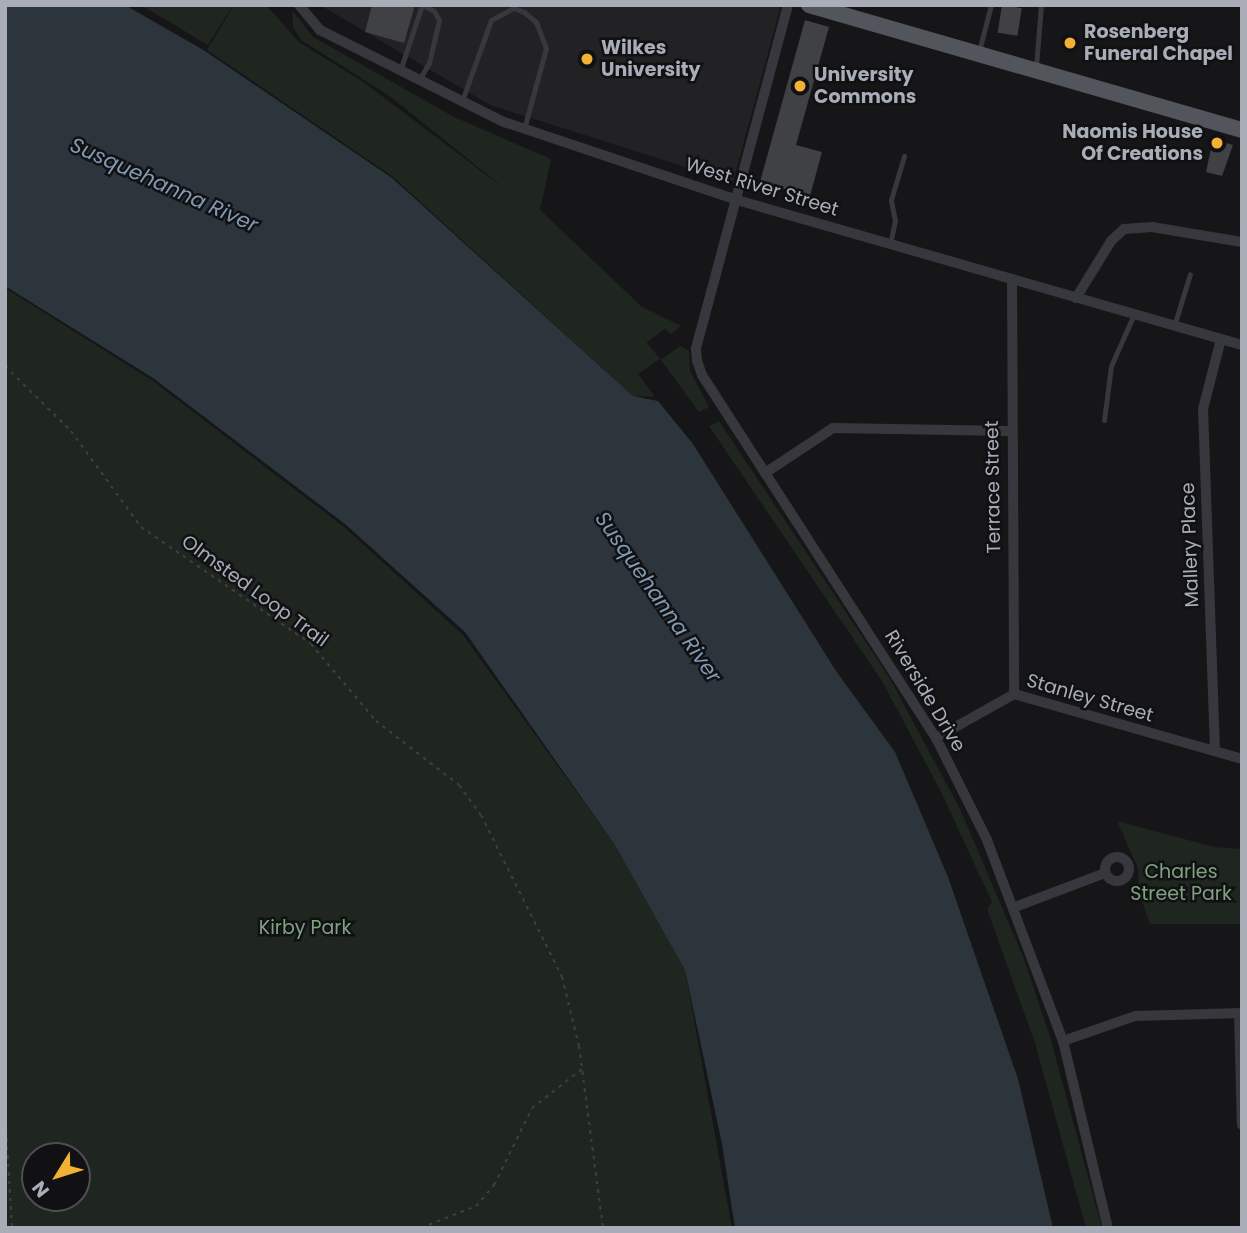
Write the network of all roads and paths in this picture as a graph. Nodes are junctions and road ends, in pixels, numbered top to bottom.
1 (299, 5) edge
2 (422, 5) edge
3 (788, 5) edge
4 (809, 5) edge
5 (992, 5) edge
6 (1041, 5) edge
7 (846, 10) edge
8 (978, 54) junction
9 (400, 71) junction
10 (1035, 71) junction
11 (419, 80) junction
12 (461, 101) junction
13 (524, 129) junction
14 (1242, 130) edge
15 (904, 156) dead end
16 (737, 200) junction
17 (1242, 242) edge
18 (890, 244) junction
19 (1190, 274) dead end
20 (1012, 279) junction
21 (1076, 298) junction
22 (1134, 314) junction
23 (1174, 326) junction
24 (1221, 340) junction
25 (1242, 345) edge
26 (5, 366) edge
27 (1104, 420) dead end
28 (1009, 431) junction
29 (765, 473) junction
30 (1014, 694) junction
31 (936, 738) junction
32 (1215, 751) junction
33 (1242, 759) edge
34 (1105, 873) dead end
35 (1015, 907) junction
36 (1240, 1013) edge
37 (1063, 1041) junction
38 (583, 1068) junction
39 (5, 1113) edge
40 (1242, 1125) edge
41 (12, 1228) edge
42 (421, 1228) edge
43 (603, 1228) edge
44 (1108, 1228) edge

1 - 9 street, West River Street
2 - 9 lane
2 - 11 lane
3 - 16 street, Riverside Drive
4 - 7 main road
5 - 8 lane
6 - 10 lane
7 - 8 main road
8 - 10 main road
9 - 11 street, West River Street
10 - 14 main road
11 - 12 street, West River Street
12 - 13 street, West River Street
12 - 13 lane
13 - 16 street, West River Street
15 - 18 lane
16 - 18 street, West River Street
16 - 29 street, Riverside Drive
17 - 21 street
18 - 20 street, West River Street
19 - 23 lane
20 - 21 street, West River Street
20 - 28 street, Terrace Street
21 - 22 street, West River Street
22 - 23 street, West River Street
22 - 27 lane
23 - 24 street, West River Street
24 - 25 street, West River Street
24 - 32 street, Mallery Place
26 - 38 path, Olmsted Loop Trail
28 - 29 street
28 - 30 street, Terrace Street
29 - 31 street, Riverside Drive
30 - 31 street, Stanley Street
30 - 32 street, Stanley Street
31 - 35 street, Riverside Drive
32 - 33 street, Stanley Street
34 - 35 street
35 - 37 street, Riverside Drive
36 - 37 street
36 - 40 street
37 - 44 street, Riverside Drive
38 - 42 path
38 - 43 path, Olmsted Loop Trail
39 - 41 path

